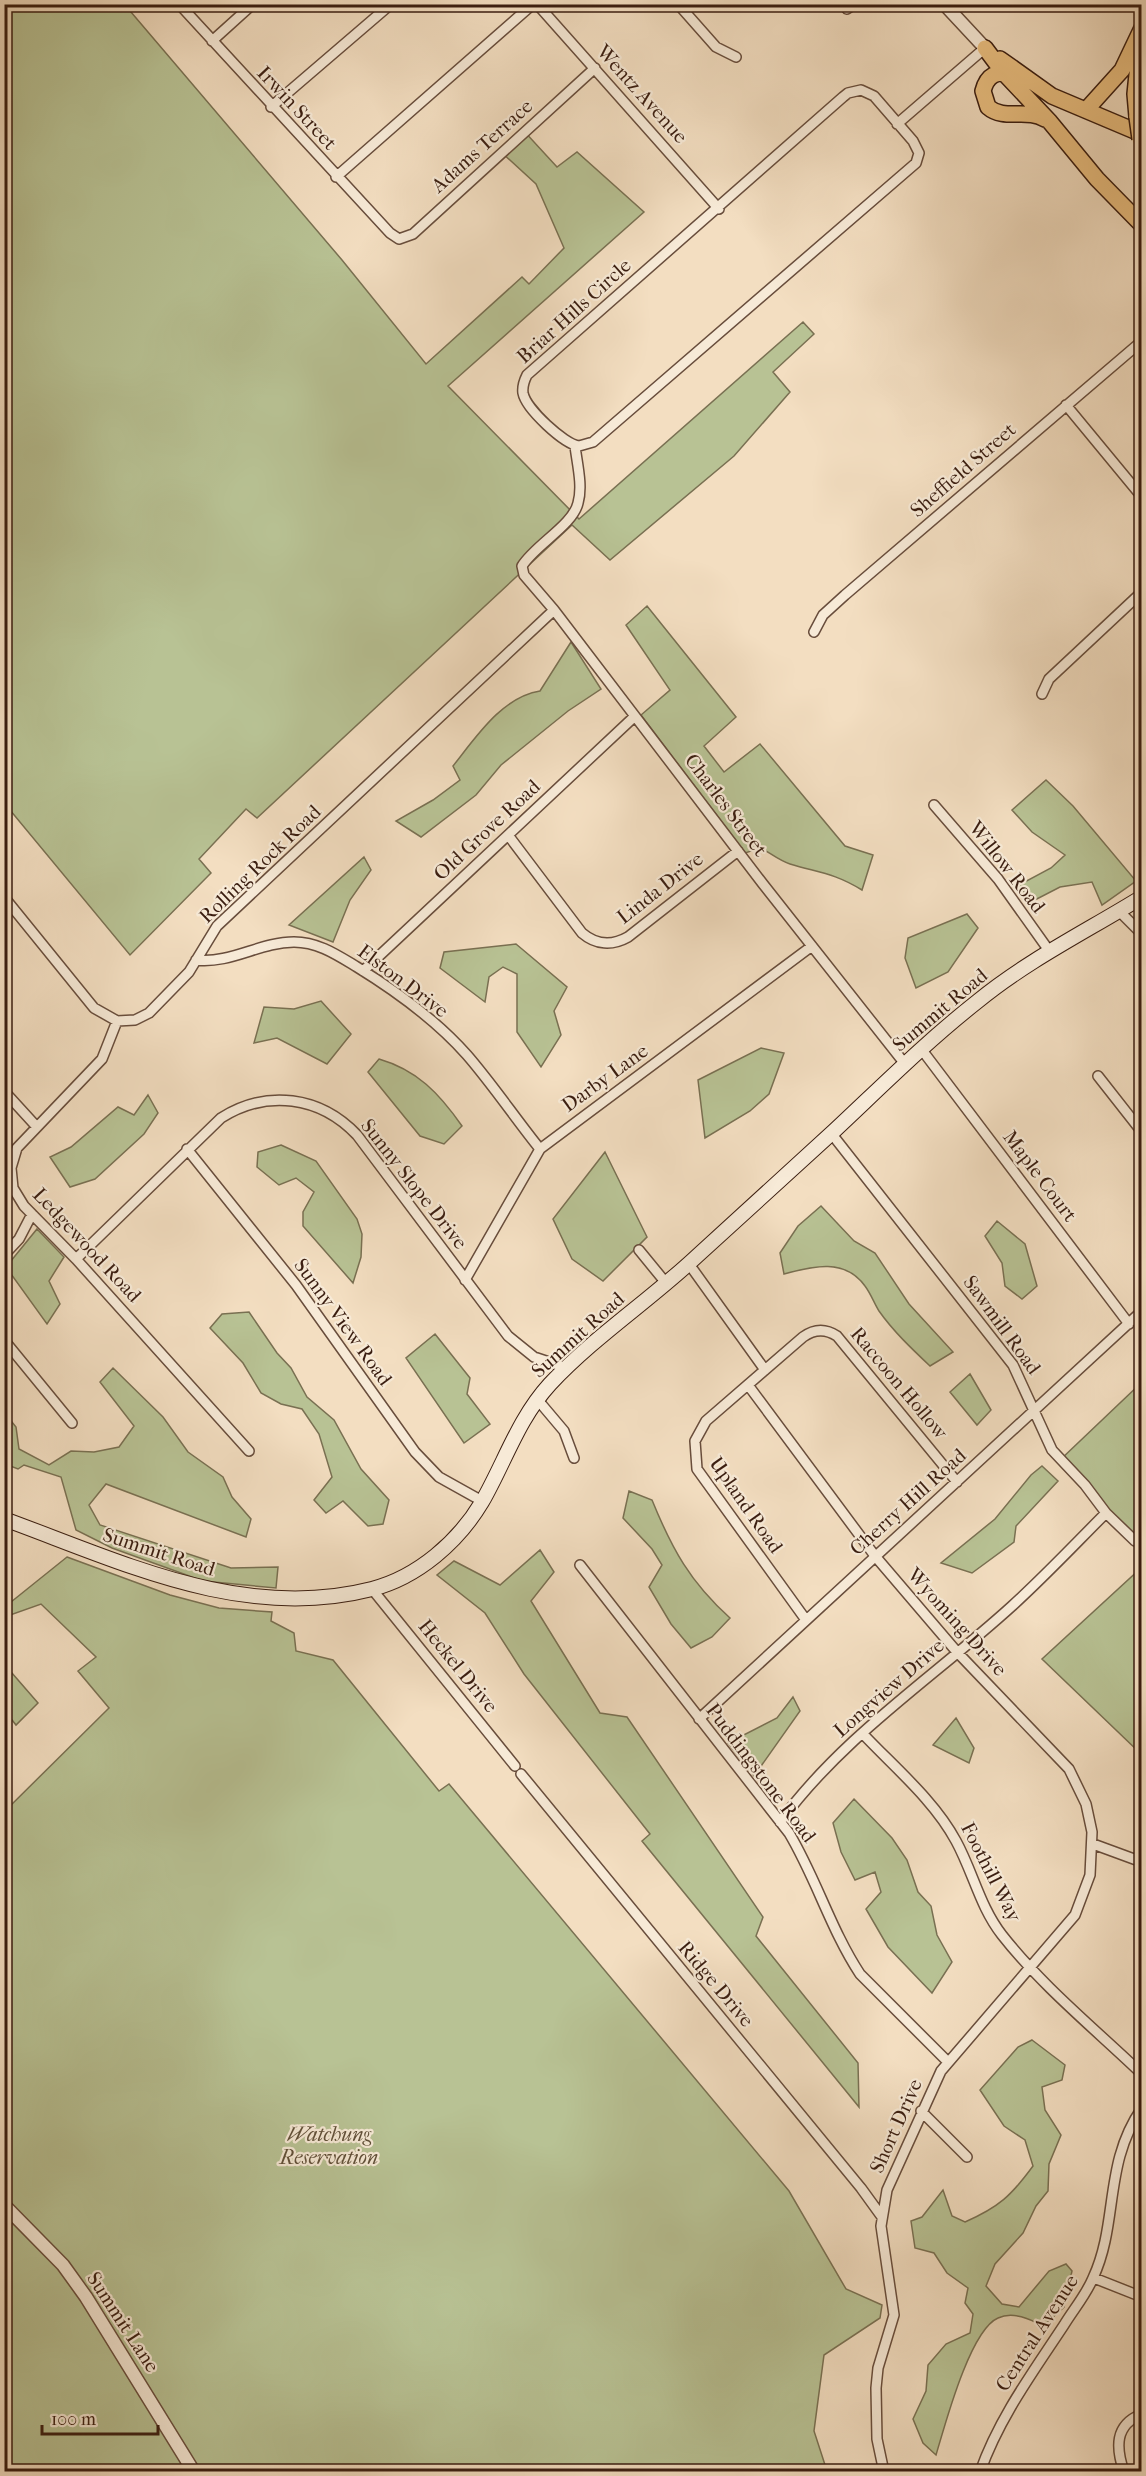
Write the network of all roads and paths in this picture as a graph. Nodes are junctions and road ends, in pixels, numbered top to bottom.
1 (179, 4) edge
2 (253, 4) edge
3 (391, 4) edge
4 (535, 4) edge
5 (944, 4) edge
6 (682, 6) edge
7 (1142, 29) edge
8 (212, 41) junction
9 (985, 48) junction
10 (736, 57) dead end
11 (595, 68) junction
12 (1003, 72) junction
13 (1052, 96) junction
14 (271, 107) junction
15 (1086, 110) junction
16 (1050, 122) junction
17 (897, 124) junction
18 (1141, 140) edge
19 (336, 177) junction
20 (719, 208) junction
21 (1142, 225) edge
22 (390, 233) joint
23 (1142, 341) edge
24 (1066, 405) junction
25 (575, 446) junction
26 (1142, 497) edge
27 (1142, 592) edge
28 (554, 610) junction
29 (814, 632) dead end
30 (1042, 694) dead end
31 (635, 716) junction
32 (934, 805) dead end
33 (508, 835) junction
34 (738, 850) junction
35 (4, 897) edge
36 (1142, 897) edge
37 (1119, 911) junction
38 (1142, 934) edge
39 (812, 946) junction
40 (1050, 952) junction
41 (196, 960) junction
42 (363, 971) junction
43 (117, 1021) junction
44 (922, 1050) junction
45 (905, 1064) junction
46 (1098, 1076) dead end
47 (4, 1091) edge
48 (36, 1126) junction
49 (1142, 1132) edge
50 (831, 1133) junction
51 (187, 1149) junction
52 (540, 1149) junction
53 (32, 1214) junction
54 (639, 1250) dead end
55 (4, 1255) edge
56 (76, 1259) junction
57 (689, 1264) junction
58 (465, 1280) junction
59 (666, 1283) junction
60 (1142, 1311) edge
61 (1129, 1324) junction
62 (4, 1340) edge
63 (567, 1368) junction
64 (765, 1370) junction
65 (748, 1385) junction
66 (537, 1399) junction
67 (1036, 1410) junction
68 (72, 1423) dead end
69 (249, 1451) dead end
70 (574, 1458) dead end
71 (957, 1482) junction
72 (482, 1502) junction
73 (1106, 1513) junction
74 (4, 1519) edge
75 (1135, 1541) dead end
76 (875, 1556) junction
77 (580, 1565) dead end
78 (372, 1589) junction
79 (806, 1620) junction
80 (957, 1653) junction
81 (699, 1719) junction
82 (863, 1734) junction
83 (515, 1767) dead end
84 (521, 1774) dead end
85 (780, 1822) junction
86 (1093, 1844) junction
87 (1142, 1862) edge
88 (1031, 1967) junction
89 (948, 2062) junction
90 (1142, 2074) edge
91 (1142, 2108) edge
92 (921, 2111) junction
93 (967, 2157) dead end
94 (4, 2205) edge
95 (882, 2217) junction
96 (1094, 2278) junction
97 (1142, 2297) edge
98 (1142, 2414) edge
99 (195, 2472) edge
100 (884, 2472) edge
101 (980, 2472) edge
102 (1124, 2472) edge

1 - 8 street, Irwin Street
2 - 8 street
3 - 14 street
4 - 11 street, Wentz Avenue
4 - 19 street
5 - 9 street
6 - 10 street
7 - 15 highway
7 - 18 highway, bridge
8 - 14 street, Irwin Street
9 - 12 highway
9 - 13 highway
9 - 17 street
11 - 20 street, Wentz Avenue
11 - 22 street, Adams Terrace
12 - 13 highway
12 - 16 highway
12 - 16 highway
13 - 15 highway
14 - 19 street, Irwin Street
15 - 18 highway
16 - 21 highway
17 - 20 street, Briar Hills Circle
17 - 25 street, Briar Hills Circle
19 - 22 street, Irwin Street
20 - 25 street, Briar Hills Circle
23 - 24 street, Sheffield Street
24 - 26 street
24 - 29 street, Sheffield Street
25 - 28 street, Charles Street
27 - 30 street
28 - 31 street, Charles Street
28 - 41 street, Rolling Rock Road
31 - 33 street, Old Grove Road
31 - 34 street, Charles Street
32 - 40 street, Willow Road
33 - 34 street, Linda Drive
33 - 42 street, Old Grove Road
34 - 39 street, Charles Street
35 - 43 street
36 - 37 main road, Summit Road
37 - 38 street
37 - 40 main road, Summit Road
39 - 45 street, Charles Street
39 - 52 street, Darby Lane
40 - 44 main road, Summit Road
41 - 42 street, Elston Drive
41 - 43 street, Rolling Rock Road
42 - 52 street, Elston Drive
43 - 48 street, Ledgewood Road
44 - 45 main road, Summit Road
44 - 61 street, Maple Court
45 - 50 main road, Summit Road
46 - 49 street
47 - 48 street
48 - 53 street, Ledgewood Road
50 - 57 main road, Summit Road
50 - 67 street, Sawmill Road
51 - 56 street, Sunny Slope Drive
51 - 58 street, Sunny Slope Drive
51 - 72 street, Sunny View Road
52 - 58 street, Darby Lane
53 - 55 street
53 - 56 street, Ledgewood Road
54 - 59 street
56 - 69 street, Ledgewood Road
57 - 59 main road, Summit Road
57 - 64 street
58 - 63 street, Sunny Slope Drive
59 - 63 main road, Summit Road
60 - 61 street, Cherry Hill Road
61 - 67 street, Cherry Hill Road
62 - 68 street
63 - 66 main road, Summit Road
64 - 65 street, Raccoon Hollow
64 - 71 street, Raccoon Hollow
65 - 76 street, Wyoming Drive
65 - 79 street, Upland Road
66 - 70 street
66 - 72 main road, Summit Road
67 - 71 street, Cherry Hill Road
67 - 73 street, Sawmill Road
71 - 76 street, Cherry Hill Road
72 - 78 main road, Summit Road
73 - 75 street, Sawmill Road
73 - 80 street, Longview Drive
74 - 78 main road, Summit Road
76 - 79 street, Cherry Hill Road
76 - 80 street, Wyoming Drive
77 - 81 street, Puddingstone Road
78 - 83 street, Heckel Drive
79 - 81 street, Cherry Hill Road
80 - 82 street, Longview Drive
80 - 86 street, Wyoming Drive
81 - 85 street, Puddingstone Road
82 - 85 street, Longview Drive
82 - 88 street, Foothill Way
84 - 95 street, Ridge Drive
85 - 89 street, Puddingstone Road
86 - 87 street
86 - 88 street, Short Drive
88 - 89 street, Short Drive
88 - 90 street, Foothill Way
89 - 92 street, Short Drive
91 - 96 street, Central Avenue
92 - 93 street
92 - 95 street, Short Drive
94 - 99 street, Summit Lane
95 - 100 street, Short Drive
96 - 97 street
96 - 101 street, Central Avenue
98 - 102 street

